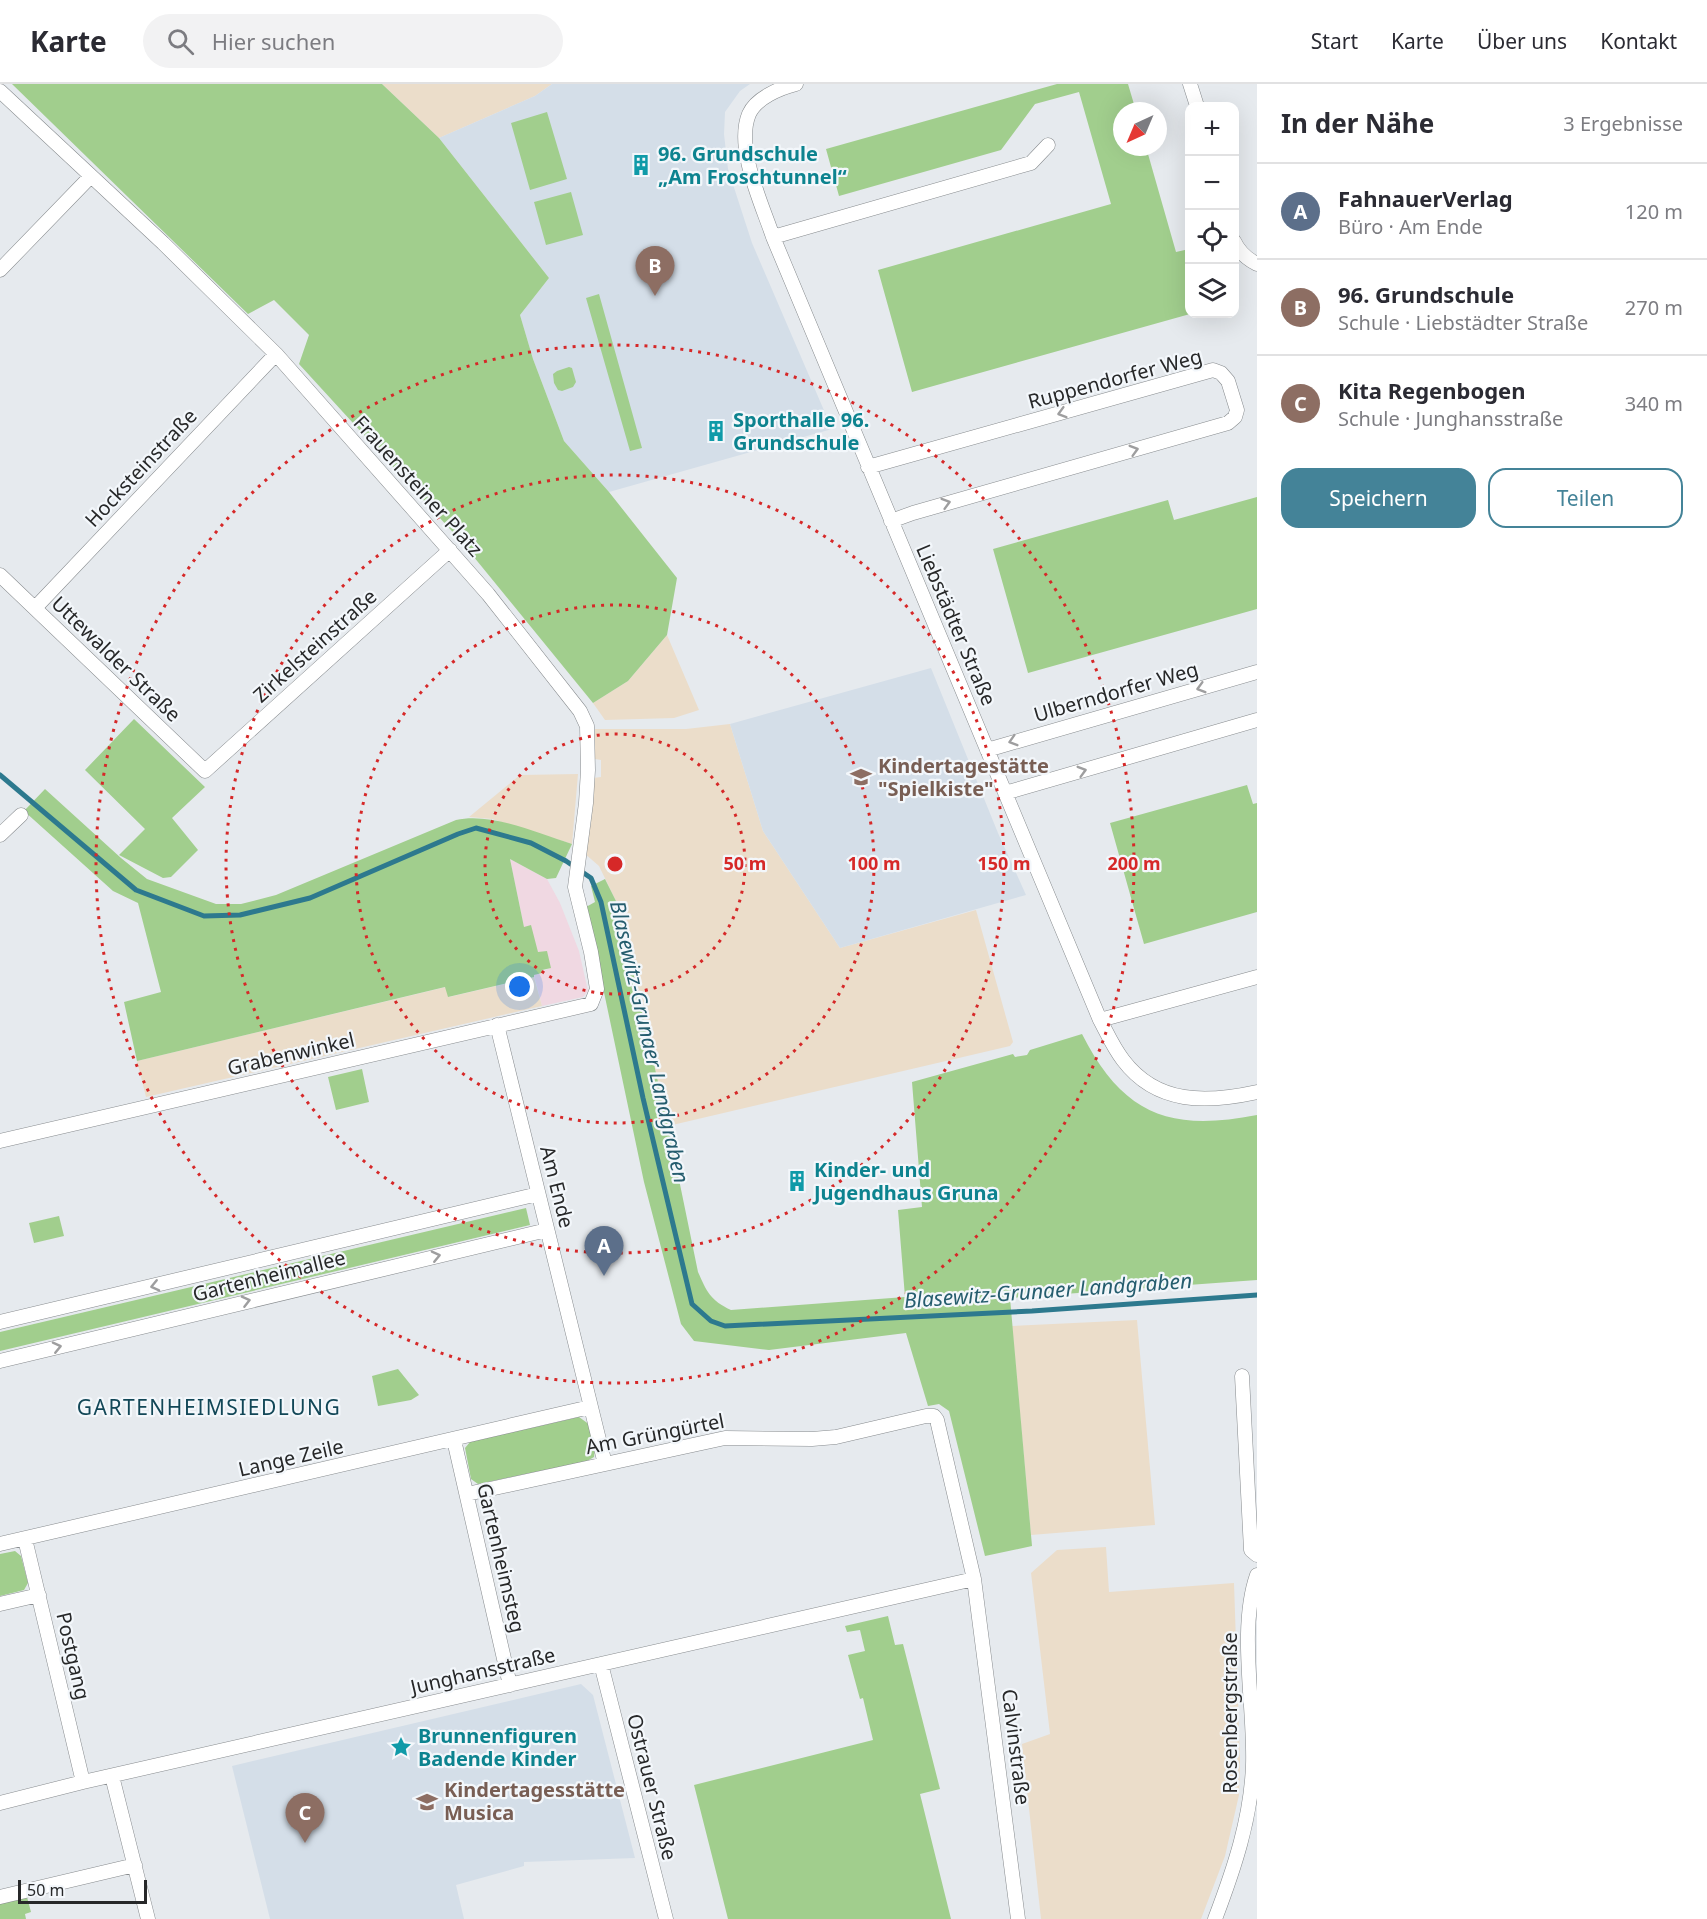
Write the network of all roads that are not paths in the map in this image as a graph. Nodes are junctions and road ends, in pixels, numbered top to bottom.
1 (796, 84) edge
2 (1190, 84) edge
3 (0, 91) edge
4 (1196, 102) edge
5 (1048, 145) dead end
6 (91, 176) junction
7 (773, 237) junction
8 (1239, 250) edge
9 (1257, 264) edge
10 (0, 270) edge
11 (276, 354) junction
12 (868, 467) junction
13 (891, 521) junction
14 (450, 550) junction
15 (0, 575) edge
16 (35, 608) junction
17 (1257, 672) edge
18 (1257, 720) edge
19 (987, 750) junction
20 (205, 771) joint
21 (1005, 793) junction
22 (21, 815) dead end
23 (0, 835) edge
24 (1257, 977) edge
25 (591, 1004) joint
26 (1100, 1020) junction
27 (497, 1025) junction
28 (1257, 1092) edge
29 (0, 1141) edge
30 (538, 1194) junction
31 (547, 1230) junction
32 (0, 1323) edge
33 (0, 1361) edge
34 (1242, 1376) dead end
35 (590, 1407) junction
36 (454, 1440) junction
37 (604, 1464) junction
38 (467, 1494) junction
39 (25, 1539) junction
40 (0, 1544) edge
41 (1257, 1555) edge
42 (1257, 1575) edge
43 (974, 1579) junction
44 (39, 1595) junction
45 (0, 1604) edge
46 (601, 1664) junction
47 (510, 1684) junction
48 (112, 1776) junction
49 (83, 1782) junction
50 (0, 1803) edge
51 (135, 1865) junction
52 (0, 1897) edge
53 (148, 1919) edge
54 (666, 1919) edge
55 (1018, 1919) edge
56 (1215, 1919) edge

1 - 7 street, Liebstädter Straße
2 - 4 street
3 - 6 street, Frauensteiner Platz
5 - 7 street
6 - 10 street
6 - 11 street, Frauensteiner Platz
7 - 12 street, Liebstädter Straße
8 - 9 street
11 - 14 street, Frauensteiner Platz
11 - 16 street, Hocksteinstraße
12 - 13 street, Liebstädter Straße
13 -> 12 street, Ruppendorfer Weg
13 - 19 street, Liebstädter Straße
14 - 20 street, Zirkelsteinstraße
14 - 25 street, Frauensteiner Platz
15 - 16 street, Uttewalder Straße
16 - 20 street, Uttewalder Straße
17 -> 19 street, Ulberndorfer Weg
21 -> 18 street
19 - 21 street, Liebstädter Straße
21 - 26 street, Liebstädter Straße
22 - 23 street
24 - 26 street
25 - 27 street, Grabenwinkel
26 - 28 street, Liebstädter Straße
27 - 29 street, Grabenwinkel
27 - 30 street, Am Ende
30 - 31 street, Am Ende
30 -> 32 street, Gartenheimallee
33 -> 31 street, Gartenheimallee
31 - 35 street, Am Ende
34 - 41 street
35 - 36 street, Lange Zeile
35 - 37 street, Am Ende
36 - 38 street, Gartenheimsteg
36 - 39 street, Lange Zeile
37 - 38 street, Am Grüngürtel
37 - 43 street, Am Grüngürtel
38 - 47 street, Gartenheimsteg
39 - 40 street, Lange Zeile
39 - 44 street, Postgang
42 - 56 street, Rosenbergstraße
43 - 46 street, Junghansstraße
43 - 55 street, Calvinstraße
44 - 45 street
44 - 49 street, Postgang
46 - 47 street, Junghansstraße
46 - 54 street, Ostrauer Straße
47 - 48 street, Junghansstraße
48 - 49 street, Junghansstraße
48 - 51 street
49 - 50 street, Junghansstraße
51 - 52 street
51 - 53 street

